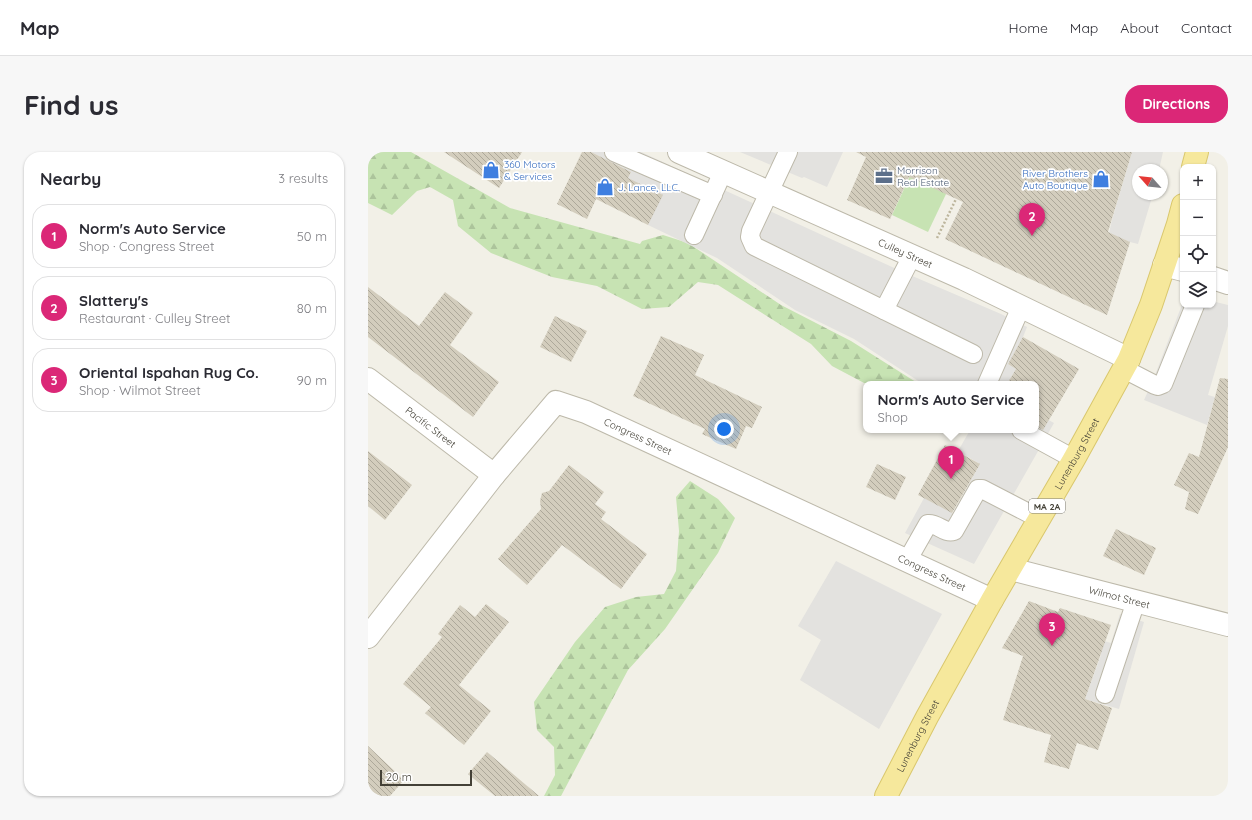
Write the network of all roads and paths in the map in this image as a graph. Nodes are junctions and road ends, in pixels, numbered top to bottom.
1 (614, 152) edge
2 (788, 152) edge
3 (1197, 152) edge
4 (690, 154) edge
5 (1194, 164) edge
6 (724, 172) junction
7 (770, 192) junction
8 (713, 195) junction
9 (956, 199) dead end
10 (1180, 226) edge
11 (694, 235) dead end
12 (935, 242) dead end
13 (912, 256) junction
14 (1174, 268) edge
15 (1216, 279) edge
16 (1228, 282) edge
17 (1021, 307) junction
18 (1194, 308) edge
19 (884, 310) junction
20 (973, 354) dead end
21 (1127, 364) junction
22 (368, 379) edge
23 (988, 381) edge
24 (1026, 433) edge
25 (1074, 459) junction
26 (494, 475) junction
27 (1040, 519) junction
28 (907, 561) junction
29 (1011, 569) junction
30 (992, 600) junction
31 (1136, 601) junction
32 (1228, 625) edge
33 (368, 638) edge
34 (1105, 694) dead end
35 (886, 796) edge

1 - 8 lane
2 - 7 lane
3 - 5 main road
4 - 6 street, Culley Street
6 - 7 street, Culley Street
6 - 8 lane
7 - 13 street, Culley Street
7 - 19 lane
8 - 11 lane
9 - 12 path
10 - 14 main road, Lunenburg Street / MA 2A
13 - 17 street, Culley Street
13 - 19 lane
14 - 21 main road, Lunenburg Street / MA 2A
15 - 16 street
17 - 21 street, Culley Street
17 - 23 lane
18 - 21 lane
19 - 20 lane
21 - 25 main road, Lunenburg Street / MA 2A
22 - 26 street, Pacific Street
24 - 25 lane
25 - 27 main road, Lunenburg Street / MA 2A
26 - 28 street, Congress Street
26 - 33 street, Congress Street
27 - 28 lane
27 - 29 main road, Lunenburg Street / MA 2A
28 - 30 street, Congress Street
29 - 30 main road, Lunenburg Street / MA 2A
29 - 31 street, Wilmot Street
30 - 35 main road, Lunenburg Street / MA 2A
31 - 32 street, Wilmot Street
31 - 34 lane

